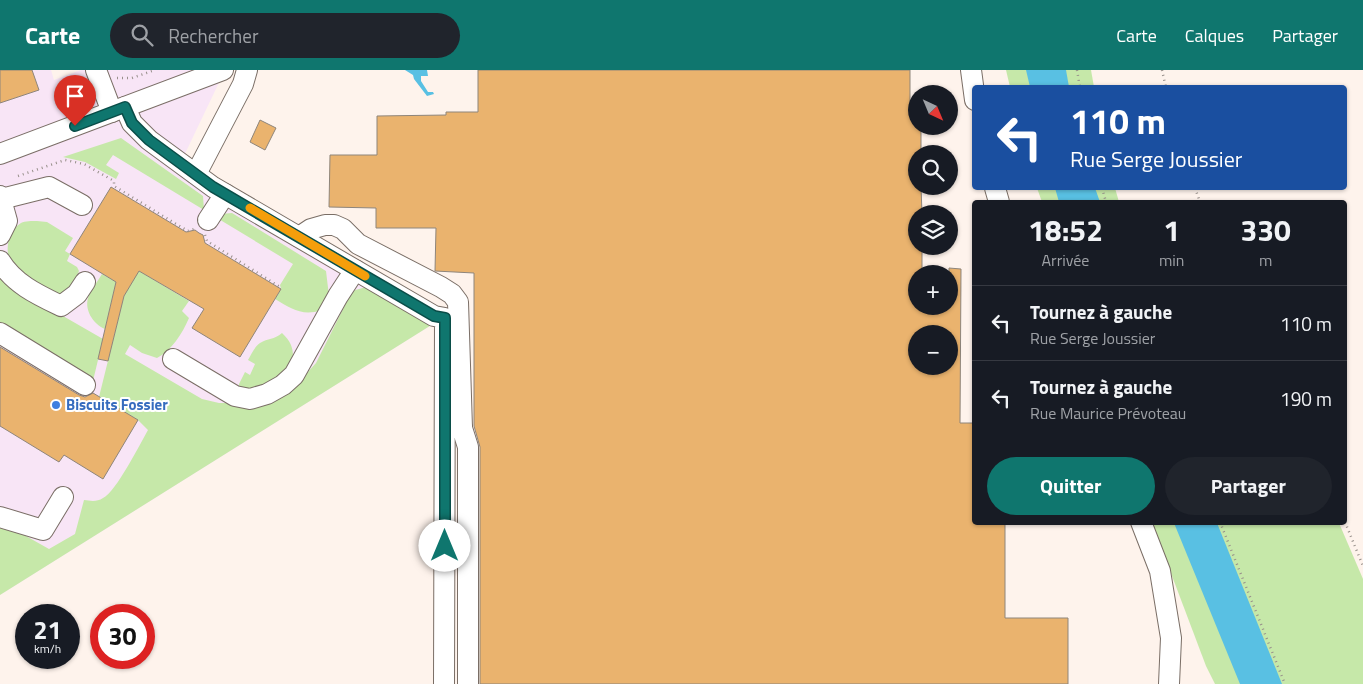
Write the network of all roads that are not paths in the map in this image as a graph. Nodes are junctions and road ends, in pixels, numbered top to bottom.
1 (223, 70) edge
2 (247, 70) edge
3 (971, 70) edge
4 (98, 76) edge
5 (973, 85) edge
6 (119, 110) junction
7 (0, 154) edge
8 (196, 174) junction
9 (3, 192) edge
10 (225, 194) junction
11 (82, 205) dead end
12 (202, 225) road end
13 (0, 235) edge
14 (299, 237) junction
15 (0, 261) edge
16 (355, 270) junction
17 (85, 282) dead end
18 (0, 333) edge
19 (173, 359) dead end
20 (85, 385) dead end
21 (454, 428) junction
22 (63, 497) dead end
23 (0, 517) edge
24 (1142, 525) edge
25 (444, 684) edge
26 (468, 684) edge
27 (1169, 684) edge

1 - 6 street
2 - 8 street
3 - 5 street
4 - 6 street
6 - 7 street
6 - 8 street
8 - 10 street
9 - 11 street
9 - 13 street
10 - 12 street
10 - 14 street
14 - 16 street
14 - 21 street
15 - 17 street
16 - 19 street
16 - 21 street
18 - 20 street
21 - 25 street
21 - 26 street
22 - 23 street
24 - 27 street

